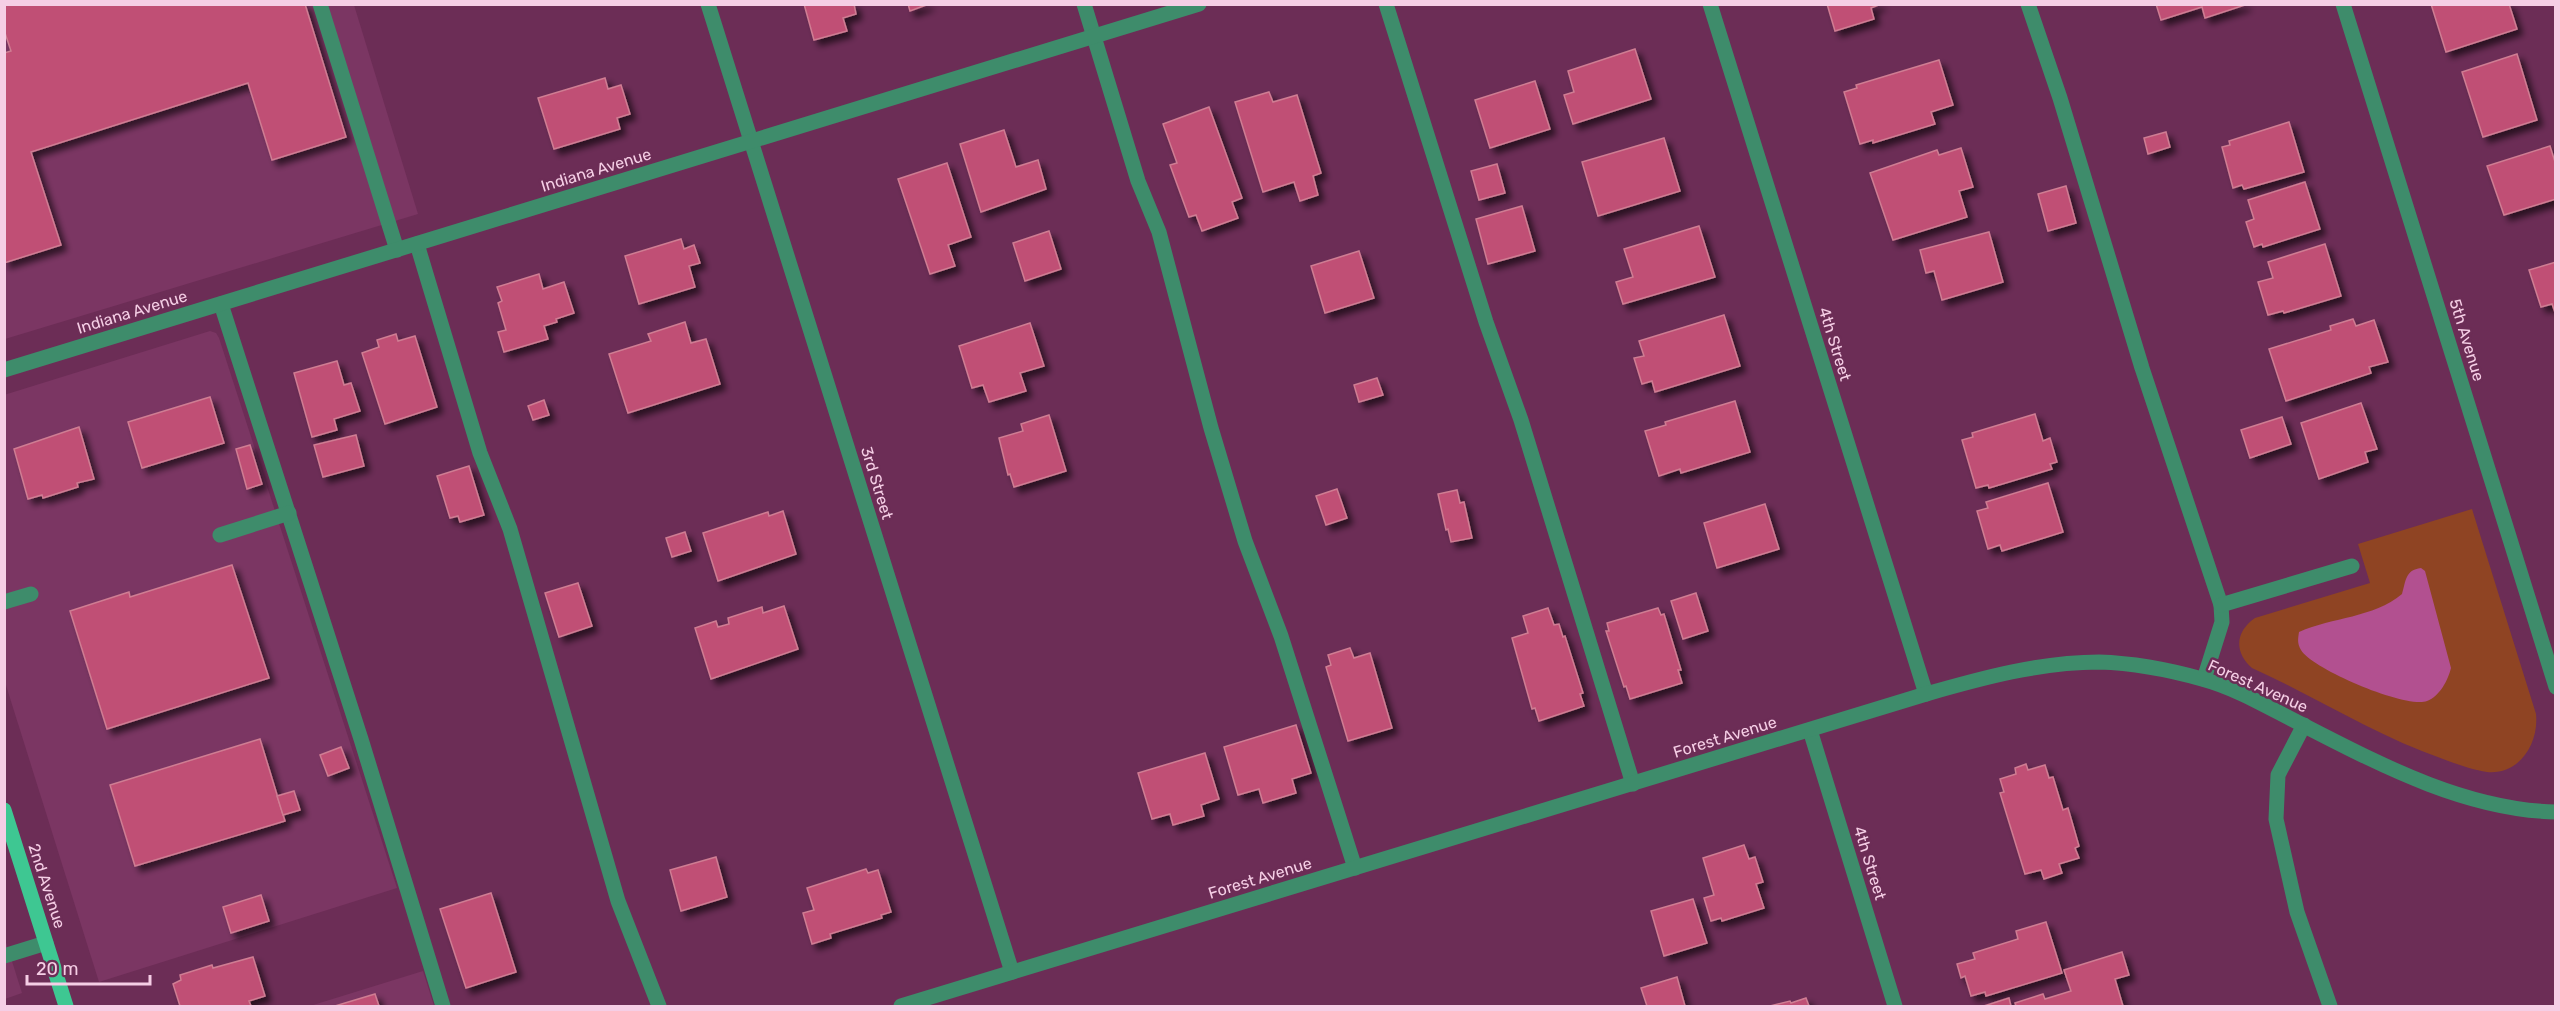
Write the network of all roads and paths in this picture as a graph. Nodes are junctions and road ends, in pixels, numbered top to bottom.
1 (320, 4) edge
2 (708, 4) edge
3 (1084, 4) edge
4 (1199, 4) edge
5 (1386, 4) edge
6 (1710, 4) edge
7 (2028, 4) edge
8 (2343, 4) edge
9 (1094, 37) junction
10 (751, 141) junction
11 (417, 244) junction
12 (397, 250) junction
13 (221, 304) junction
14 (4, 370) edge
15 (289, 513) junction
16 (220, 535) dead end
17 (2352, 566) dead end
18 (31, 594) dead end
19 (4, 602) edge
20 (2221, 605) junction
21 (2204, 680) junction
22 (2556, 687) edge
23 (1926, 694) junction
24 (2304, 725) junction
25 (1810, 730) junction
26 (1633, 784) junction
27 (4, 810) edge
28 (2556, 812) edge
29 (1355, 868) junction
30 (46, 943) junction
31 (4, 956) edge
32 (1012, 972) junction
33 (66, 1006) edge
34 (443, 1006) edge
35 (659, 1006) edge
36 (901, 1006) edge
37 (1895, 1006) edge
38 (2330, 1006) edge

1 - 12 street
2 - 10 street, 3rd Street
3 - 9 street
4 - 9 street, Indiana Avenue
5 - 26 street
6 - 23 street, 4th Street
7 - 20 street
8 - 22 street, 5th Avenue
9 - 10 street, Indiana Avenue
9 - 29 street
10 - 11 street, Indiana Avenue
10 - 32 street, 3rd Street
11 - 12 street, Indiana Avenue
11 - 35 street
12 - 13 street, Indiana Avenue
13 - 14 street, Indiana Avenue
13 - 15 street
15 - 16 street
15 - 34 street
17 - 20 street
18 - 19 street
20 - 21 street
21 - 23 street, Forest Avenue
21 - 24 street, Forest Avenue
23 - 25 street, Forest Avenue
24 - 28 street, Forest Avenue
24 - 38 street
25 - 26 street, Forest Avenue
25 - 37 street, 4th Street
26 - 29 street, Forest Avenue
27 - 30 main road, 2nd Avenue
29 - 32 street, Forest Avenue
30 - 31 street
30 - 33 main road, 2nd Avenue
32 - 36 street, Forest Avenue

